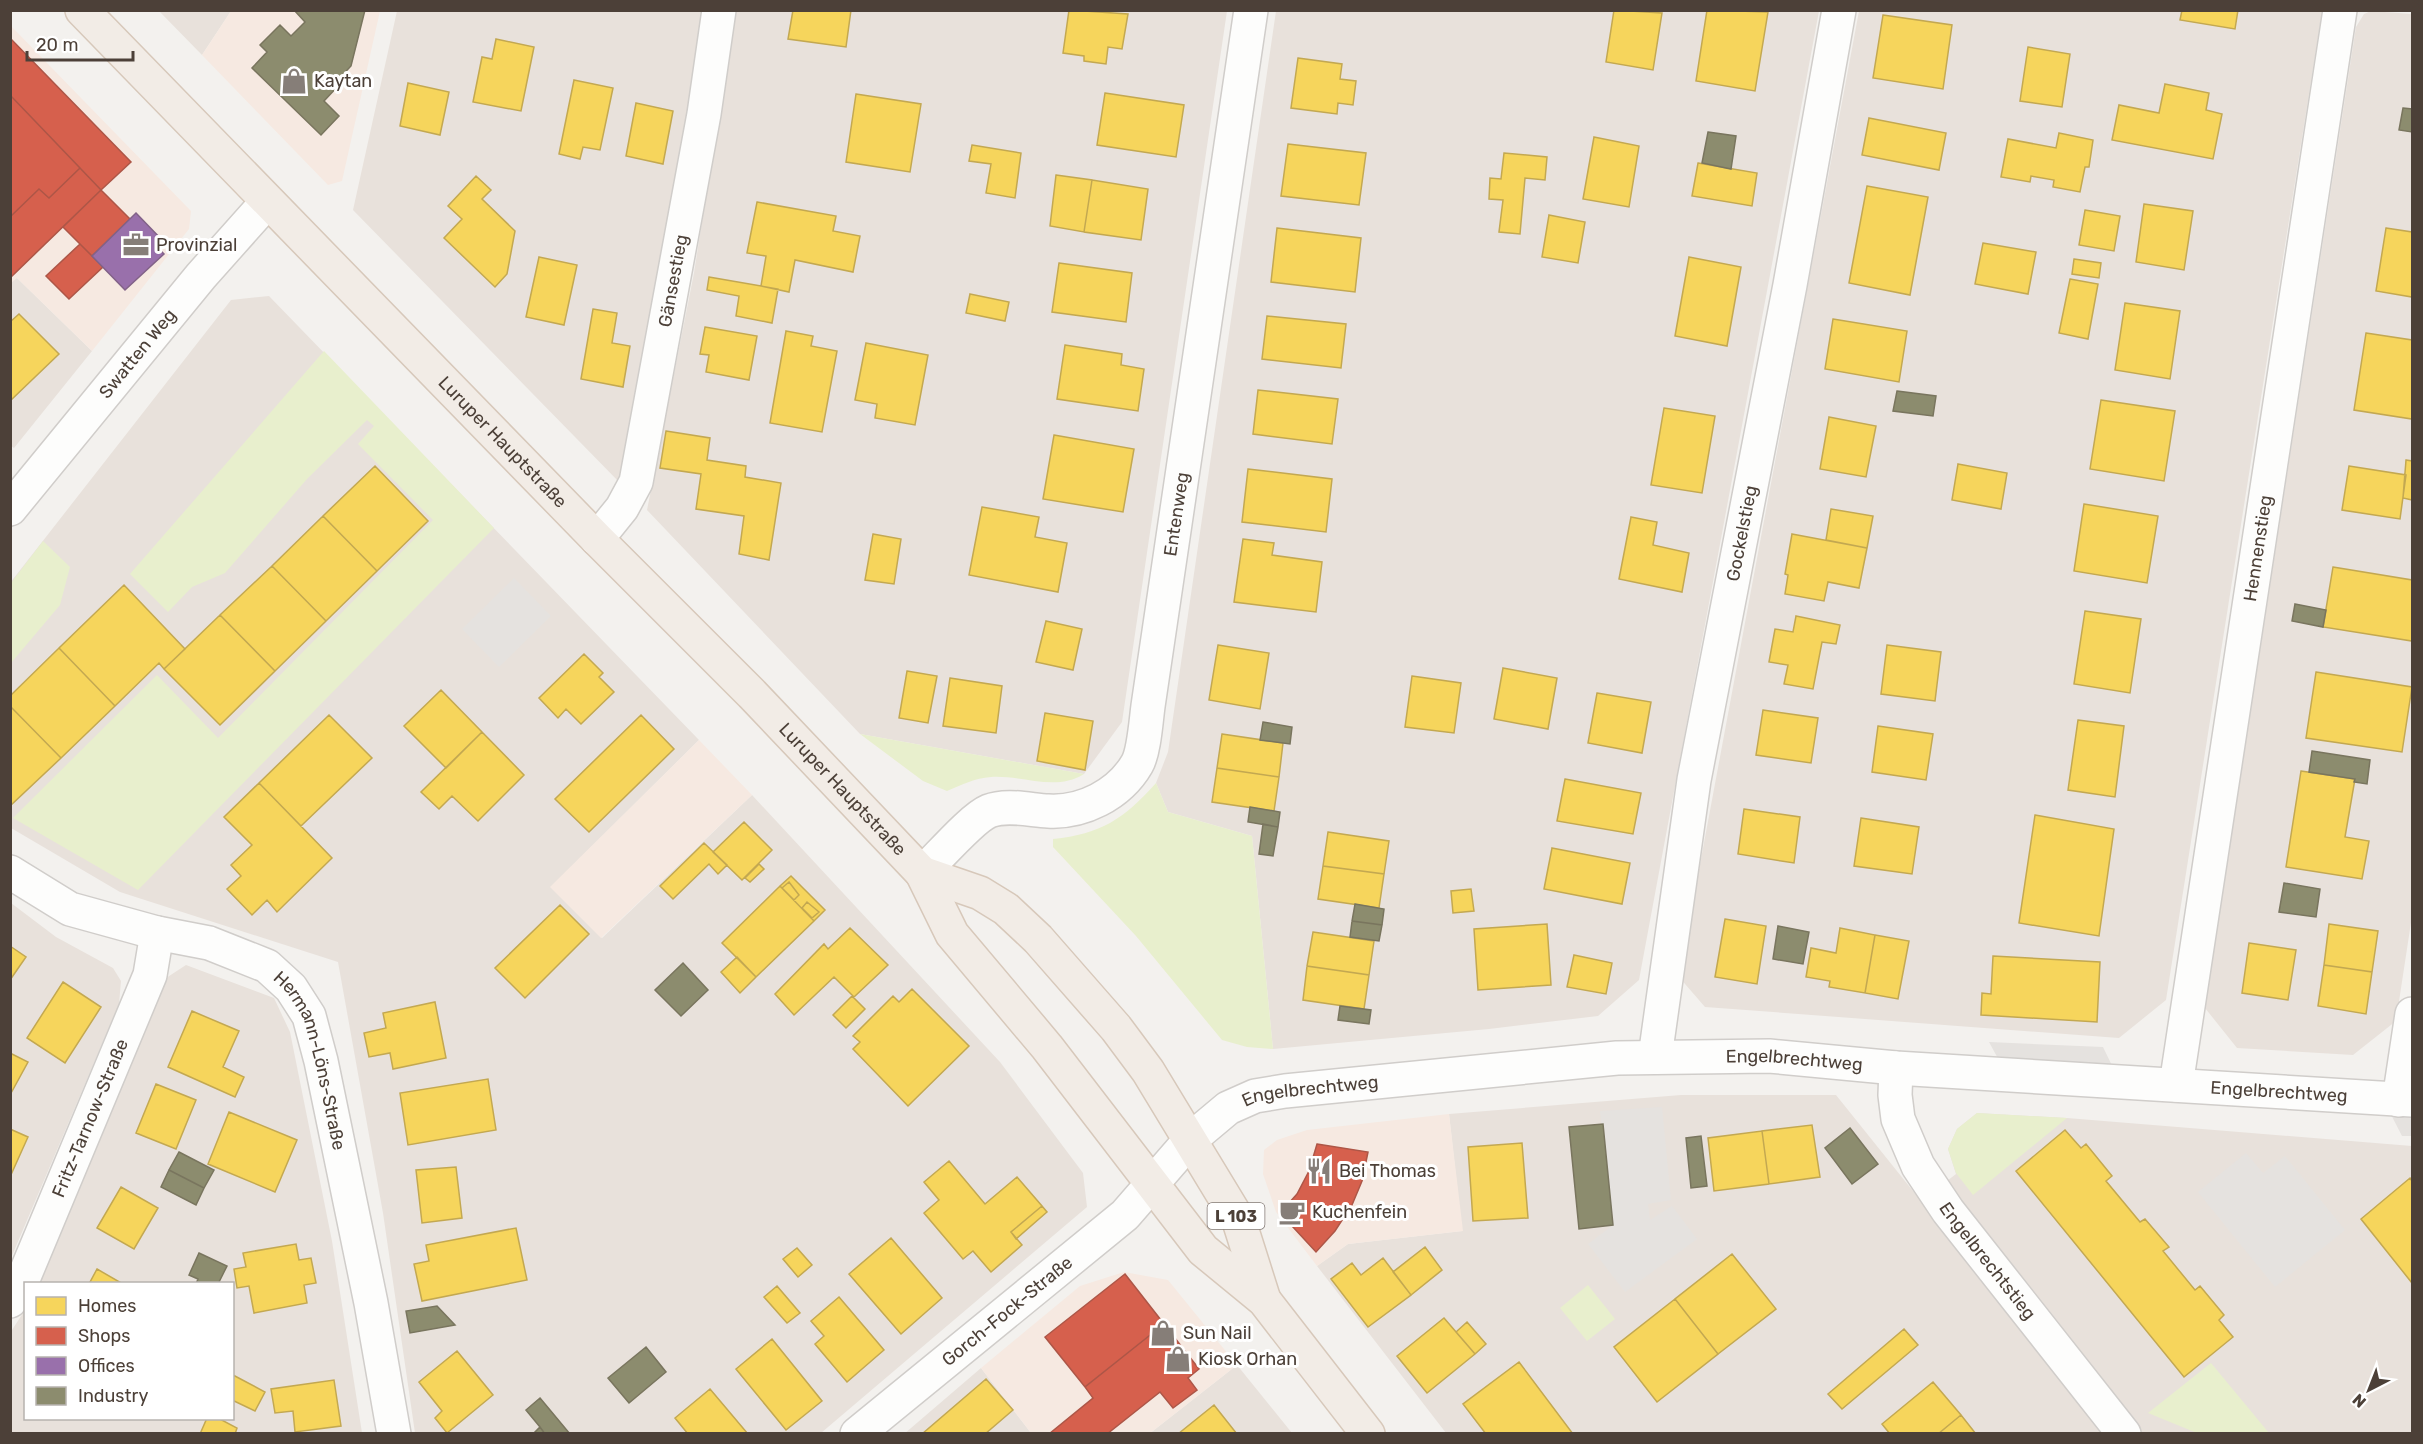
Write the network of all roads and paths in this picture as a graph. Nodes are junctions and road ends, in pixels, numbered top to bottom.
1 (82, 10) edge
2 (719, 10) edge
3 (1251, 10) edge
4 (1839, 10) edge
5 (2340, 10) edge
6 (267, 202) junction
7 (10, 508) edge
8 (597, 538) junction
9 (10, 872) edge
10 (922, 873) junction
11 (157, 933) junction
12 (2412, 1014) edge
13 (1655, 1057) junction
14 (1896, 1068) junction
15 (2175, 1085) junction
16 (2405, 1100) edge
17 (1191, 1139) junction
18 (1152, 1183) junction
19 (1264, 1300) junction
20 (10, 1301) edge
21 (394, 1434) edge
22 (857, 1434) edge
23 (1368, 1434) edge
24 (2124, 1434) edge

1 - 6 main road, Luruper Hauptstraße
2 - 8 street, Gänsestieg
3 - 10 street, Entenweg
4 - 13 street, Gockelstieg
5 - 15 street, Hennenstieg
6 - 7 street, Swatten Weg
6 - 8 main road, Luruper Hauptstraße
8 - 10 main road, Luruper Hauptstraße
9 - 11 street, Hermann-Löns-Straße
10 - 17 main road
10 - 18 main road, Luruper Hauptstraße
11 - 20 street, Fritz-Tarnow-Straße
11 - 21 street, Hermann-Löns-Straße
12 - 16 street
13 - 14 street, Engelbrechtweg
13 - 17 street, Engelbrechtweg
14 - 15 street, Engelbrechtweg
14 - 24 street, Engelbrechtstieg
15 - 16 street, Engelbrechtweg
17 - 18 street, Engelbrechtweg
17 - 19 main road, L 103
18 - 19 main road, L 103
18 - 22 street, Gorch-Fock-Straße
19 - 23 main road, L 103

